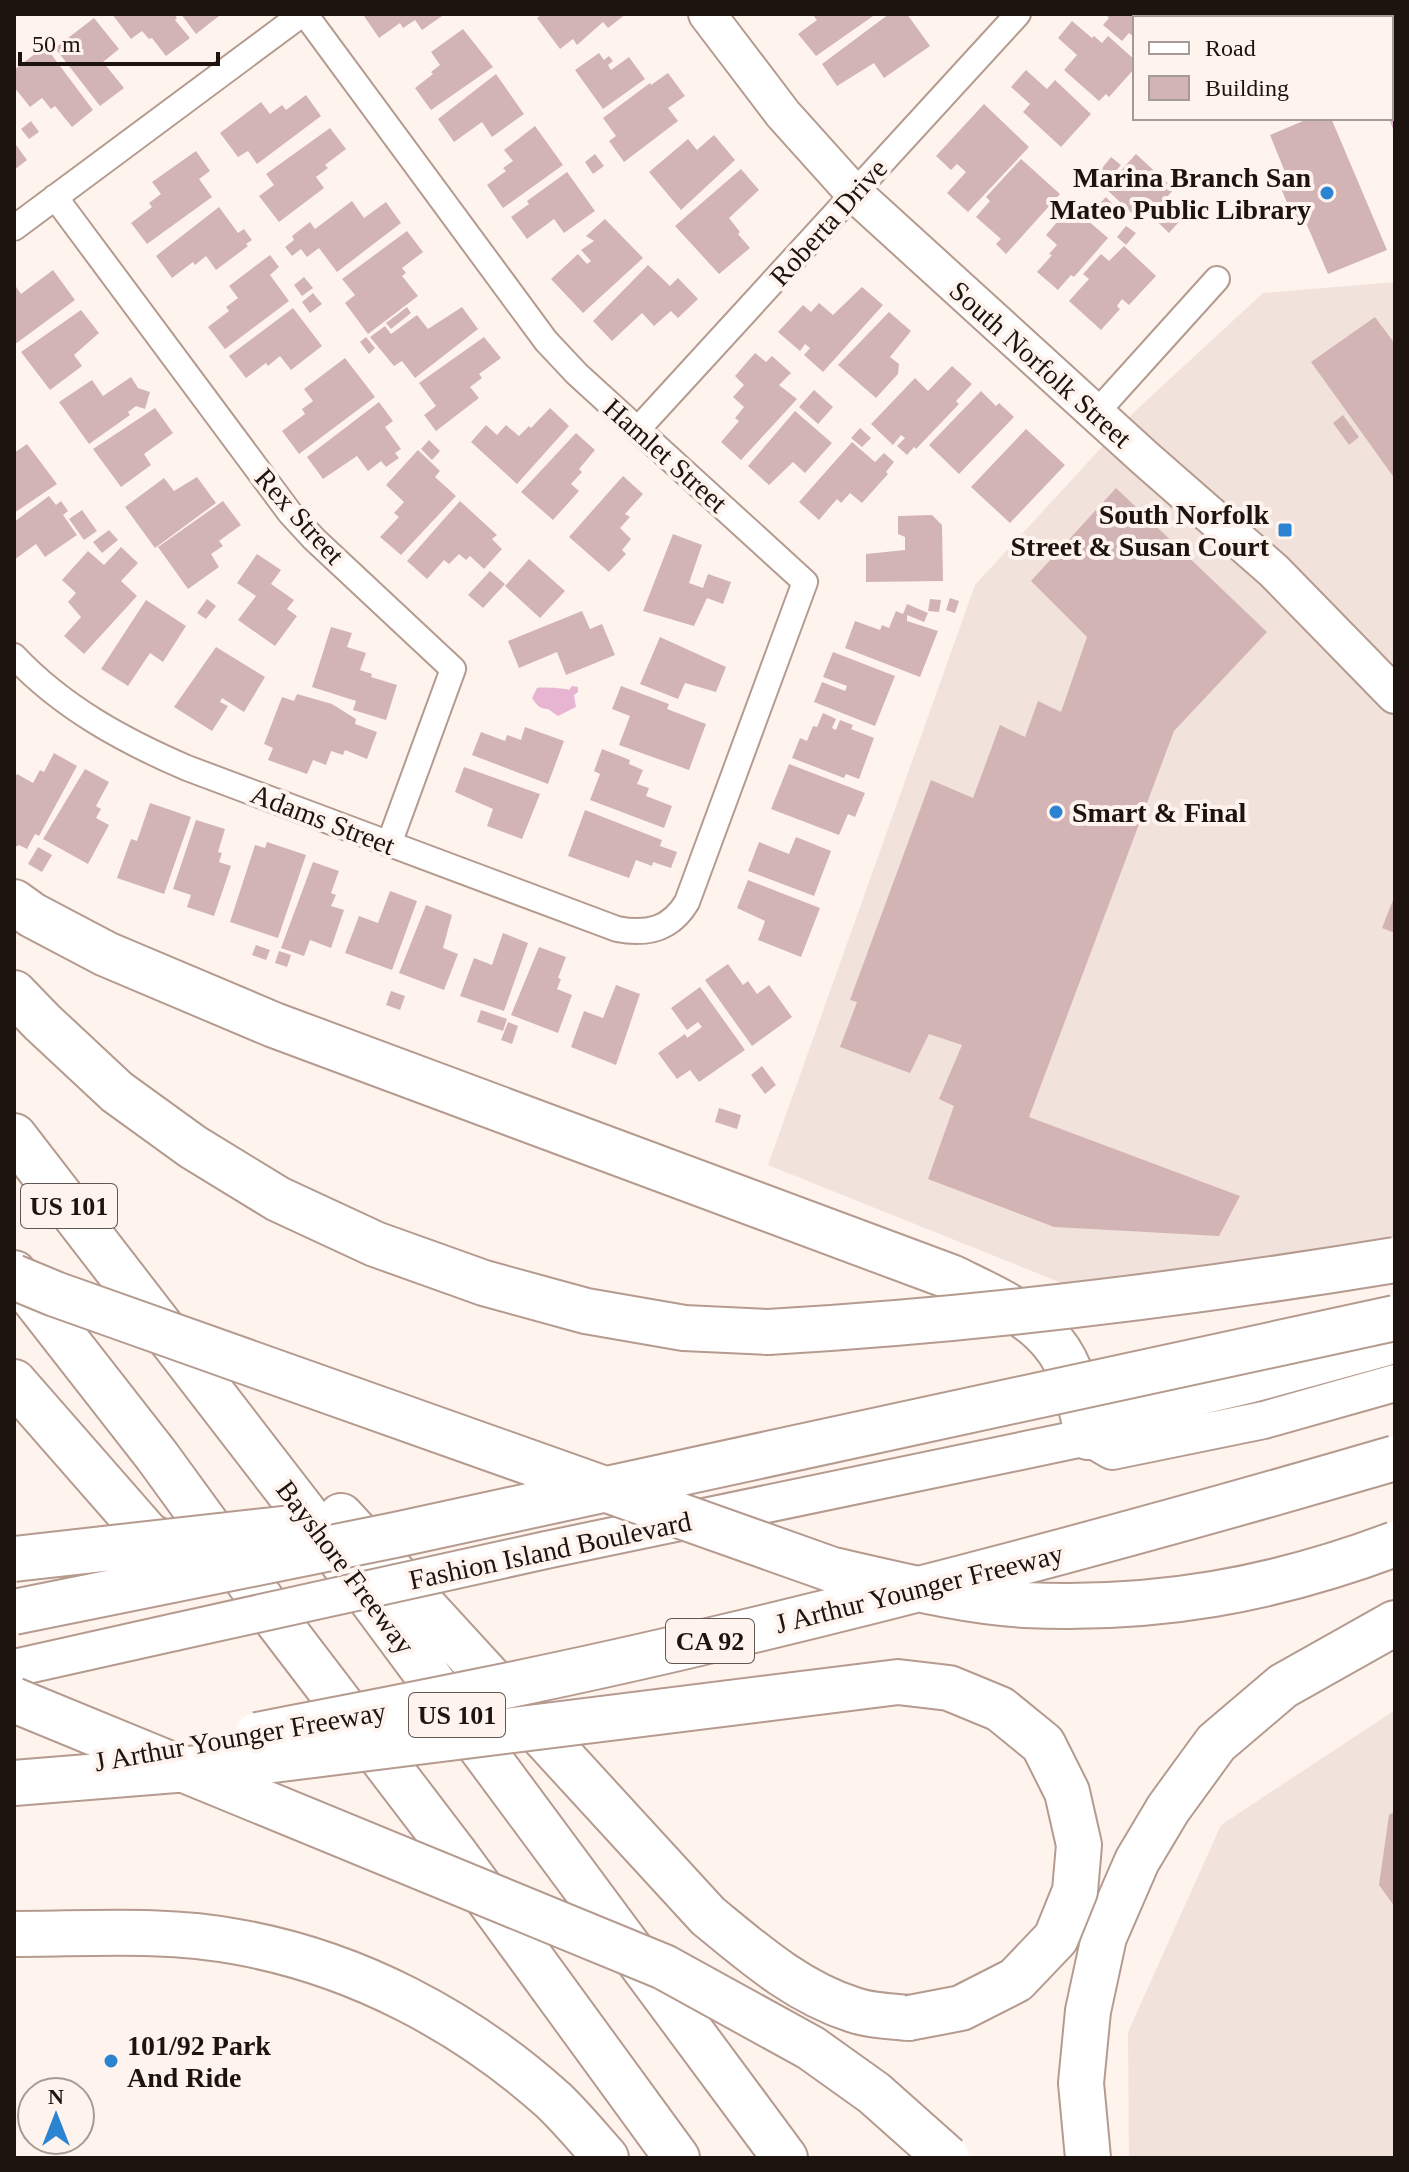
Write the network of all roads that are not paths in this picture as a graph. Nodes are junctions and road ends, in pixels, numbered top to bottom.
1 (303, 14) edge
2 (707, 14) edge
3 (1018, 14) edge
4 (854, 193) junction
5 (55, 197) junction
6 (14, 228) edge
7 (1217, 279) dead end
8 (1096, 413) junction
9 (638, 429) junction
10 (14, 656) edge
11 (1395, 695) edge
12 (389, 844) junction
13 (14, 902) edge
14 (656, 930) joint
15 (14, 993) edge
16 (14, 1136) edge
17 (1395, 1260) edge
18 (14, 1275) edge
19 (123, 1277) junction
20 (1395, 1318) edge
21 (1395, 1345) edge
22 (14, 1382) edge
23 (1395, 1383) edge
24 (1088, 1437) junction
25 (817, 1441) junction
26 (1395, 1458) edge
27 (1395, 1544) edge
28 (14, 1559) edge
29 (269, 1610) junction
30 (14, 1612) edge
31 (1395, 1623) edge
32 (14, 1668) edge
33 (14, 1700) edge
34 (14, 1776) edge
35 (14, 1783) edge
36 (14, 1934) edge
37 (606, 2158) edge
38 (677, 2158) edge
39 (785, 2158) edge
40 (947, 2158) edge
41 (1088, 2158) edge

1 - 5 street
1 - 9 street, Hamlet Street
2 - 4 main road, South Norfolk Street
3 - 4 street, Roberta Drive
4 - 8 main road, South Norfolk Street
4 - 9 street, Roberta Drive
5 - 6 street
5 - 12 street, Rex Street
7 - 8 street
8 - 11 main road, South Norfolk Street
9 - 14 street, Hamlet Street
10 - 12 street, Adams Street
12 - 14 street, Adams Street
13 - 24 highway
15 - 17 highway, bridge
16 - 19 highway, Bayshore Freeway / US 101
18 - 27 highway, bridge
18 - 29 highway, US 101
19 - 35 highway, bridge
19 - 39 highway, Bayshore Freeway / US 101
20 - 25 highway, bridge
21 - 24 main road, Fashion Island Boulevard
22 - 29 highway
23 - 24 main road, Fashion Island Boulevard
24 - 32 main road, Fashion Island Boulevard, bridge
25 - 28 highway, bridge
25 - 30 highway, bridge
26 - 34 highway, J Arthur Younger Freeway / CA 92, bridge
29 - 38 highway, US 101
31 - 41 highway
33 - 40 highway, bridge
36 - 37 highway

